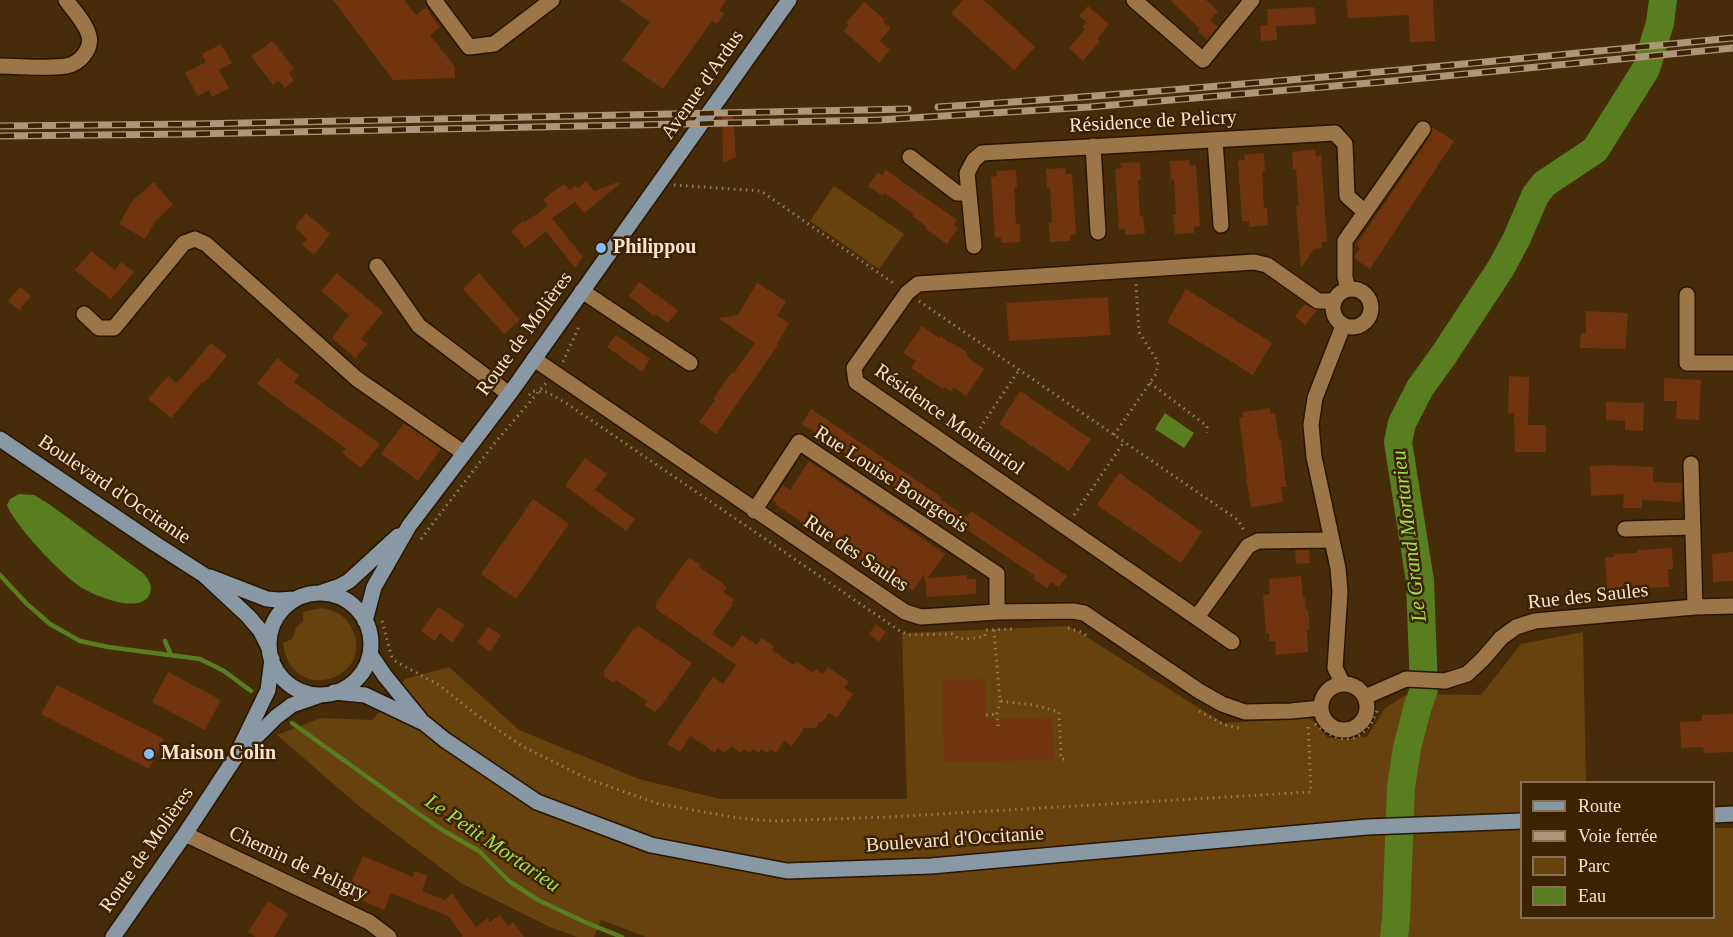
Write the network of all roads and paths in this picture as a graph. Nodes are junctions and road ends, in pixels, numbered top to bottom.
1 (66, 0) edge
2 (434, 0) edge
3 (552, 0) edge
4 (789, 0) edge
5 (1134, 0) edge
6 (1252, 0) edge
7 (0, 66) edge
8 (1423, 129) dead end
9 (1215, 140) junction
10 (1093, 146) junction
11 (910, 158) dead end
12 (672, 166) joint
13 (660, 183) junction
14 (969, 193) junction
15 (1365, 212) junction
16 (1221, 225) dead end
17 (1098, 232) dead end
18 (974, 246) dead end
19 (377, 266) dead end
20 (1135, 270) junction
21 (1348, 289) junction
22 (582, 291) junction
23 (907, 293) junction
24 (1687, 295) dead end
25 (1334, 301) junction
26 (84, 314) dead end
27 (1343, 326) junction
28 (534, 359) junction
29 (690, 363) dead end
30 (1733, 363) edge
31 (1019, 370) junction
32 (1149, 383) junction
33 (509, 394) junction
34 (1207, 433) dead end
35 (1114, 435) junction
36 (0, 439) edge
37 (1124, 442) junction
38 (464, 453) junction
39 (962, 455) junction
40 (1691, 464) dead end
41 (754, 511) junction
42 (409, 526) junction
43 (1066, 526) junction
44 (1693, 527) junction
45 (1625, 529) dead end
46 (1332, 540) junction
47 (1253, 544) junction
48 (204, 575) junction
49 (319, 593) junction
50 (296, 598) junction
51 (1733, 606) edge
52 (1695, 607) junction
53 (997, 612) junction
54 (1197, 617) junction
55 (365, 621) junction
56 (994, 630) dead end
57 (1232, 642) dead end
58 (271, 653) junction
59 (370, 654) junction
60 (1343, 684) junction
61 (328, 693) junction
62 (1365, 697) junction
63 (1000, 701) junction
64 (1321, 708) junction
65 (997, 714) junction
66 (986, 715) dead end
67 (1308, 721) dead end
68 (424, 723) junction
69 (998, 726) dead end
70 (235, 758) junction
71 (1065, 759) dead end
72 (1733, 814) edge
73 (1715, 815) edge
74 (1520, 821) edge
75 (185, 834) junction
76 (112, 937) edge
77 (389, 937) edge

1 - 7 street
2 - 3 street
4 - 12 main road, Avenue d'Ardus
5 - 6 street
8 - 15 street
9 - 10 street, Résidence de Pelicry
9 - 15 street, Résidence de Pelicry
9 - 16 street
10 - 14 street, Résidence de Pelicry
10 - 17 street
11 - 14 street
12 - 13 main road, Route de Molières
13 - 22 main road, Route de Molières
13 - 23 path
14 - 18 street, Résidence de Pelicry
15 - 21 street
19 - 33 street
20 - 23 street
20 - 25 street
20 - 32 path
21 - 25 street
21 - 27 street
22 - 28 main road, Route de Molières
22 - 29 street
23 - 31 path
23 - 39 street, Résidence Montauriol
24 - 30 street
25 - 27 street
26 - 38 street
27 - 46 street
28 - 33 main road, Route de Molières
28 - 41 street, Rue des Saules
31 - 35 path
31 - 39 path
32 - 34 path
32 - 35 path
33 - 38 main road, Route de Molières
35 - 37 path
36 - 48 main road, Boulevard d'Occitanie
37 - 43 path
37 - 47 path
38 - 42 main road, Route de Molières
39 - 43 street, Résidence Montauriol
40 - 44 street
41 - 53 street, Rue des Saules
41 - 53 street, Rue Louise Bourgeois
42 - 49 main road, Route de Molières
42 - 55 main road, Route de Molières
43 - 54 street, Résidence Montauriol
44 - 45 street
44 - 52 street
46 - 47 street
46 - 60 street
47 - 54 street
48 - 50 main road, Boulevard d'Occitanie
48 - 58 main road, Boulevard d'Occitanie
49 - 50 main road
49 - 55 main road
50 - 58 main road
51 - 52 street, Rue des Saules
52 - 62 street, Rue des Saules
53 - 64 street, Rue des Saules
54 - 57 street, Résidence Montauriol
55 - 59 main road
56 - 63 path
58 - 61 main road
58 - 70 main road, Route de Molières
59 - 61 main road
59 - 67 path
59 - 68 main road, Boulevard d'Occitanie
60 - 62 street
60 - 64 street
61 - 68 main road, Boulevard d'Occitanie
61 - 70 main road, Route de Molières
62 - 64 street
63 - 65 path
63 - 71 path
65 - 66 path
65 - 69 path
68 - 74 main road, Boulevard d'Occitanie
70 - 75 main road, Route de Molières
72 - 73 main road
75 - 76 main road, Route de Molières
75 - 77 street, Chemin de Peligry

